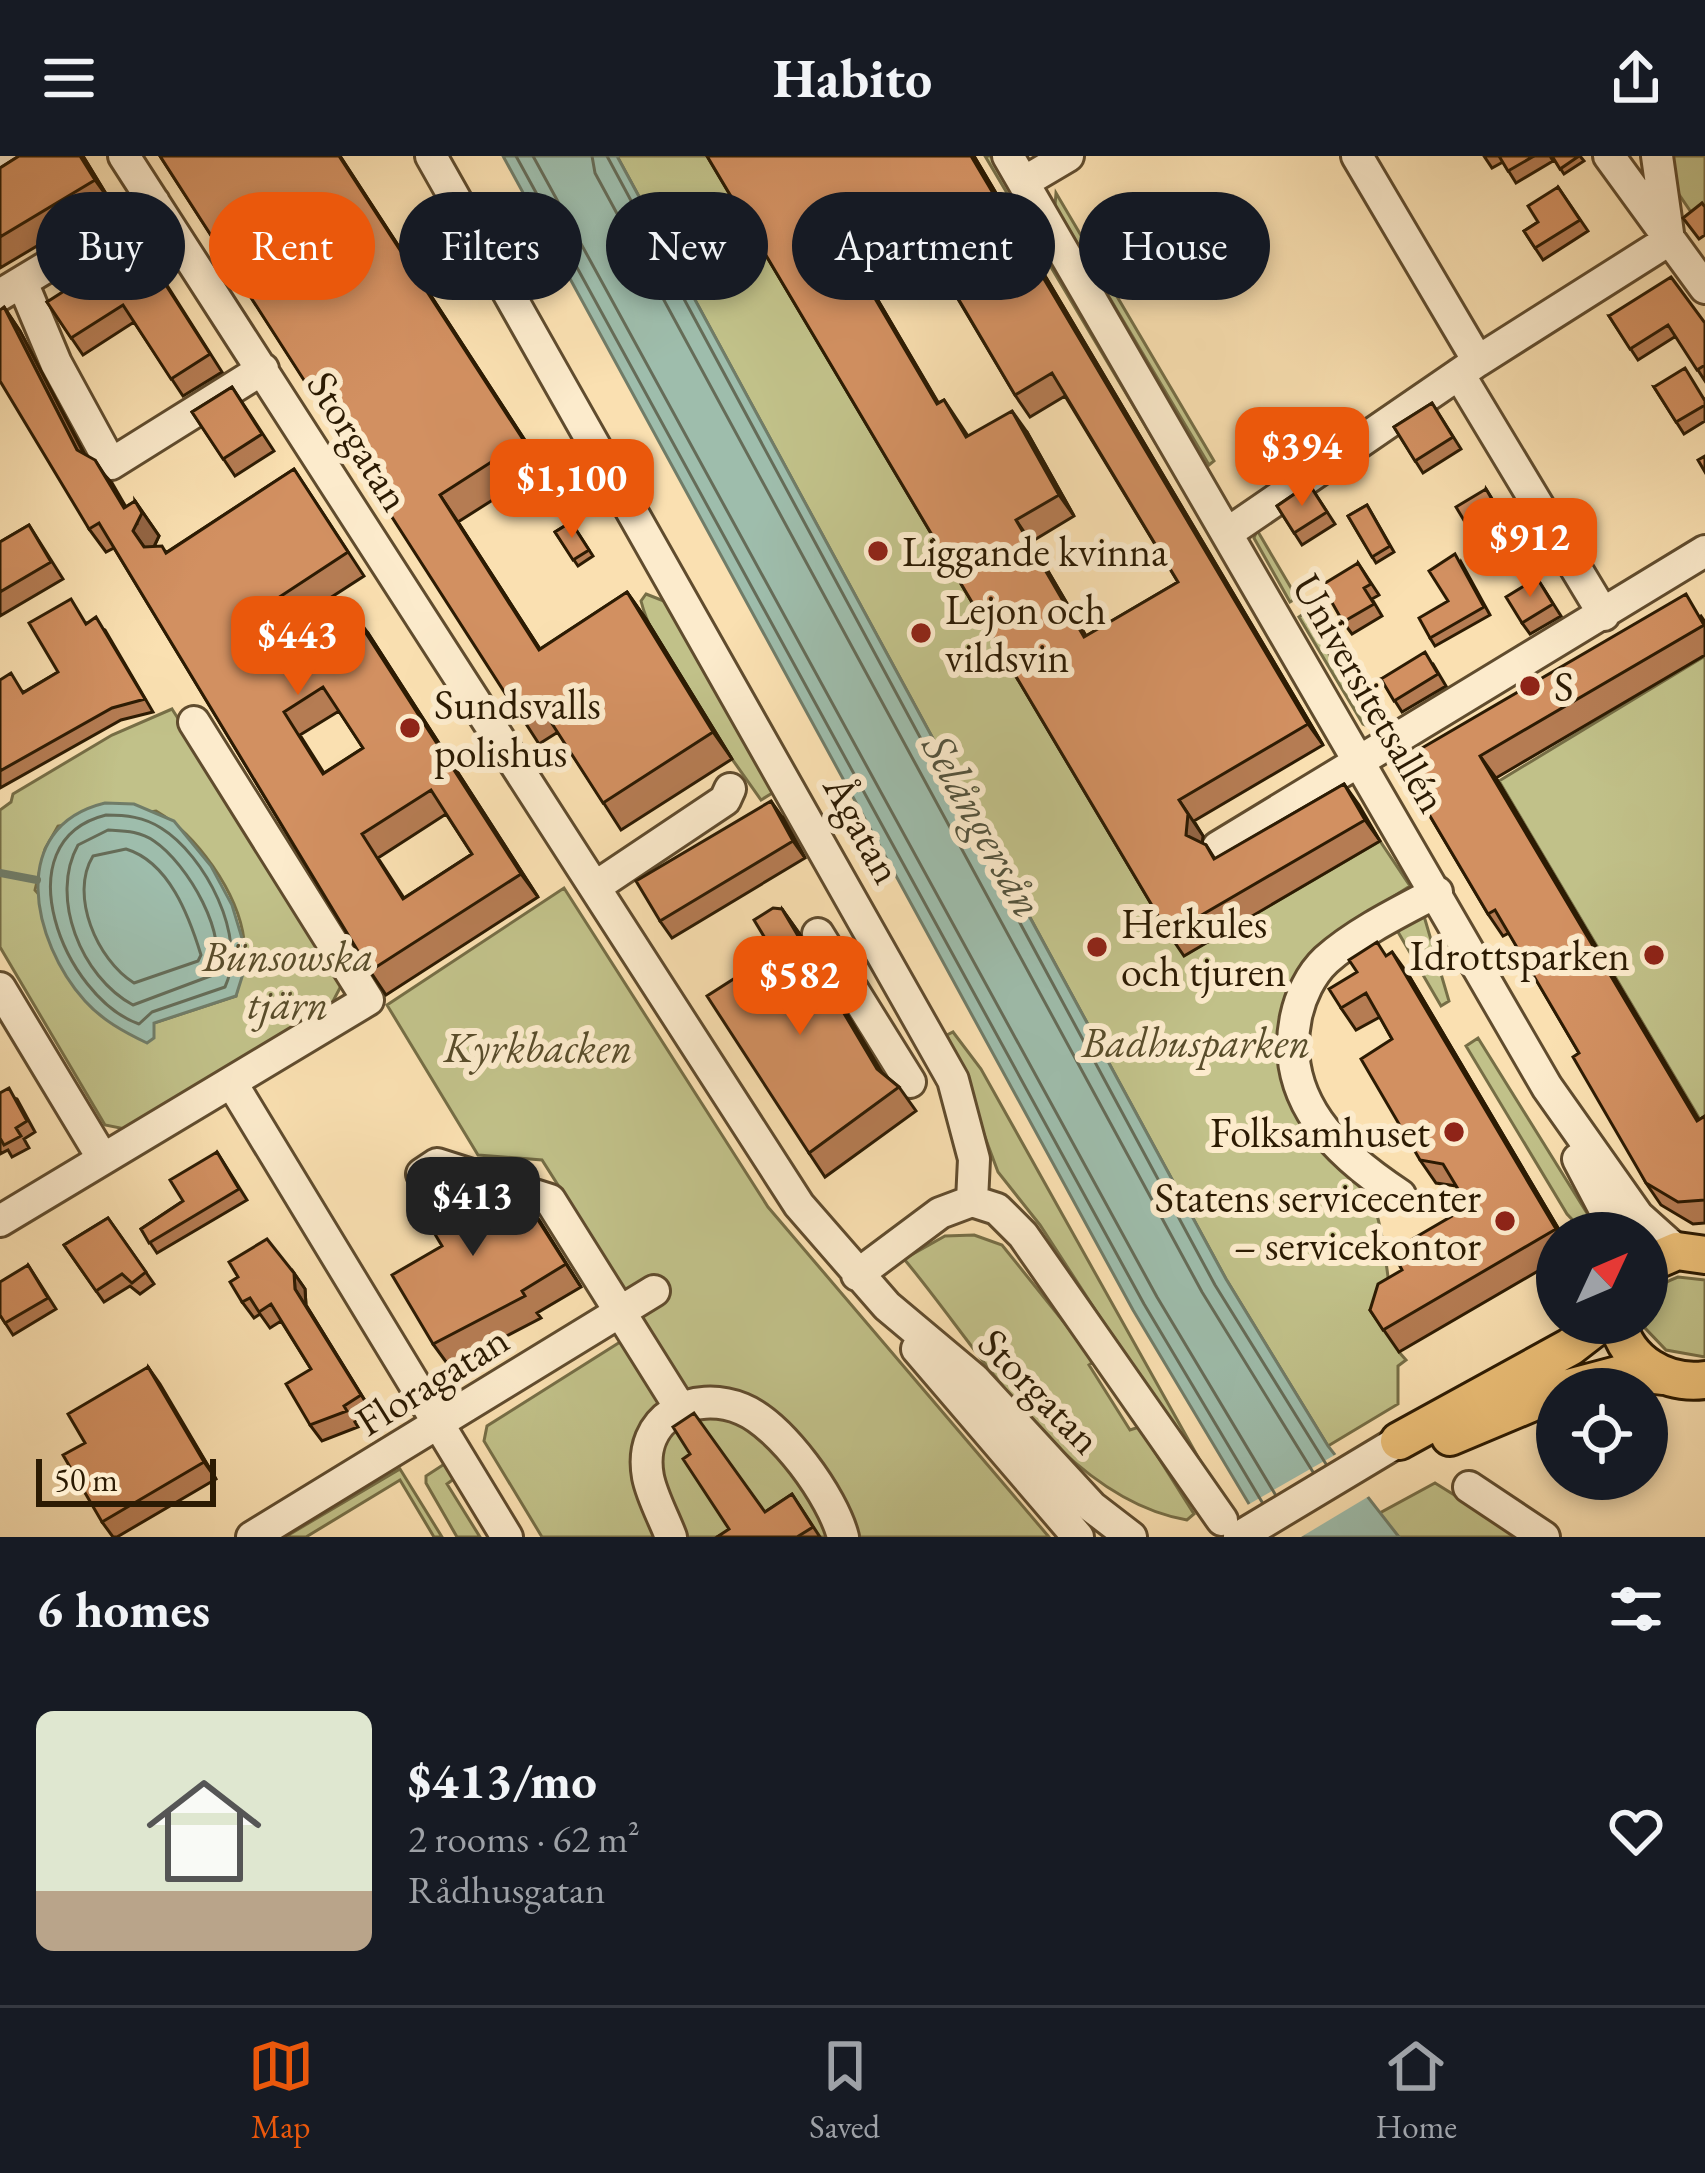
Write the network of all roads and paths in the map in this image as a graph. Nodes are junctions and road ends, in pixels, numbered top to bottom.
1 (11, 156) edge
2 (124, 156) edge
3 (431, 156) edge
4 (453, 156) edge
5 (1068, 156) edge
6 (1357, 156) edge
7 (1609, 156) edge
8 (1657, 156) edge
9 (0, 163) edge
10 (1016, 169) edge
11 (147, 192) edge
12 (1669, 240) junction
13 (185, 249) edge
14 (1705, 287) edge
15 (11, 288) edge
16 (1468, 368) junction
17 (263, 369) junction
18 (1229, 532) junction
19 (1705, 551) edge
20 (1604, 615) junction
21 (194, 722) dead end
22 (1362, 761) junction
23 (730, 789) dead end
24 (1218, 848) dead end
25 (858, 879) dead end
26 (595, 887) junction
27 (1437, 892) junction
28 (818, 934) dead end
29 (0, 988) edge
30 (907, 994) junction
31 (868, 1015) junction
32 (910, 1082) dead end
33 (233, 1085) junction
34 (1547, 1087) junction
35 (103, 1159) junction
36 (422, 1174) edge
37 (1400, 1195) dead end
38 (972, 1201) junction
39 (1607, 1212) edge
40 (0, 1221) edge
41 (1676, 1257) edge
42 (856, 1274) junction
43 (653, 1292) dead end
44 (886, 1306) junction
45 (620, 1313) junction
46 (1574, 1344) edge
47 (1629, 1344) edge
48 (1693, 1381) edge
49 (1536, 1400) edge
50 (679, 1406) junction
51 (438, 1425) junction
52 (1404, 1449) junction
53 (1469, 1487) dead end
54 (1230, 1528) edge
55 (252, 1537) edge
56 (507, 1537) edge
57 (671, 1537) edge
58 (843, 1537) edge
59 (1078, 1537) edge
60 (1131, 1537) edge
61 (1272, 1537) edge
62 (1544, 1537) edge

1 - 9 street
2 - 11 street, Storgatan
3 - 30 street, Ågatan
4 - 25 street
5 - 10 street
6 - 16 street
7 - 12 street
8 - 12 street
10 - 18 street, Universitetsallén
12 - 14 street
12 - 16 street
13 - 17 street, Storgatan
15 - 17 street
16 - 18 street
16 - 20 street
17 - 26 street, Storgatan
18 - 22 street, Universitetsallén
19 - 20 street
20 - 22 street
21 - 33 street
22 - 24 street
22 - 27 street, Universitetsallén
23 - 26 street
26 - 42 street, Storgatan
27 - 34 street, Universitetsallén
27 - 37 street
28 - 31 street
29 - 35 street
30 - 31 street
30 - 38 street, Ågatan
31 - 32 street
33 - 35 street
33 - 51 street
34 - 39 street, Universitetsallén
34 - 41 street, Universitetsallén
35 - 40 street
36 - 45 street
38 - 42 street
38 - 54 street
42 - 44 street, Storgatan
43 - 45 street, Floragatan
44 - 59 street, Storgatan
44 - 60 street, Storgatan
45 - 50 street
45 - 51 street, Floragatan
46 - 52 main road
47 - 48 main road
49 - 52 main road
50 - 57 street
50 - 58 street
51 - 55 street, Floragatan
51 - 56 street
52 - 54 street
52 - 61 street
53 - 62 street

